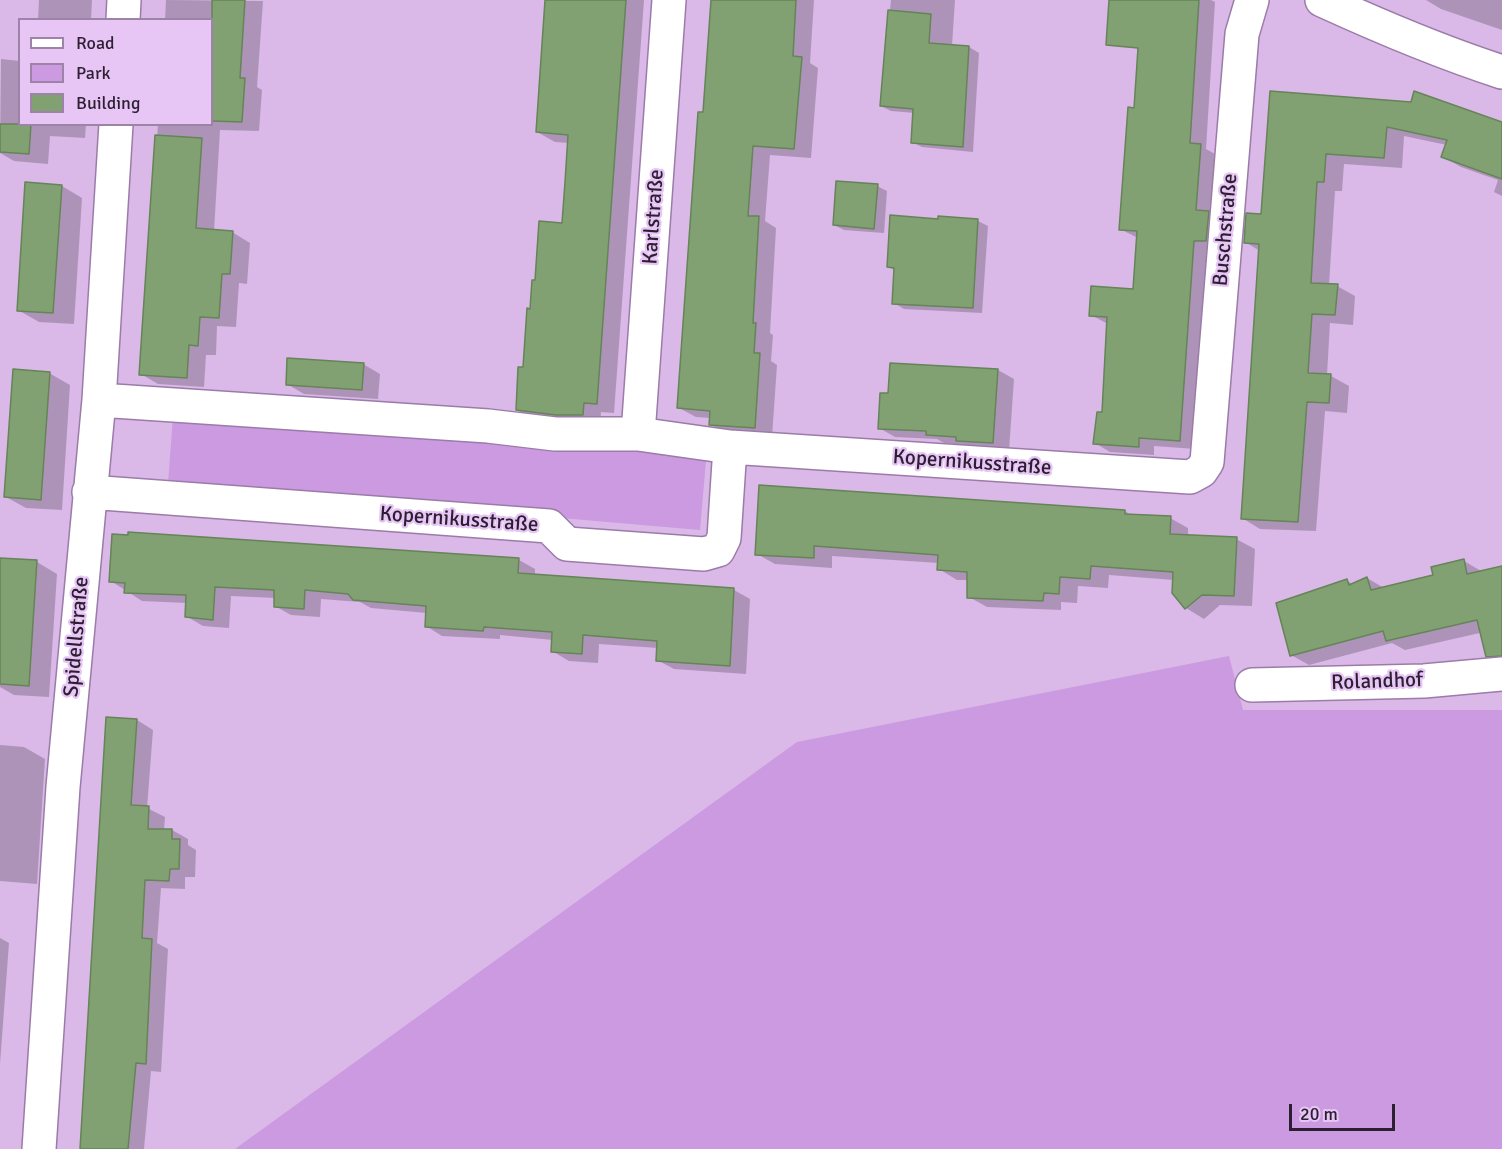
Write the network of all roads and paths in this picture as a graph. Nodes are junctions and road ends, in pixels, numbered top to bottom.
1 (124, 0) edge
2 (669, 0) edge
3 (1252, 0) edge
4 (1322, 0) edge
5 (123, 18) edge
6 (1502, 72) edge
7 (116, 126) edge
8 (99, 400) junction
9 (638, 434) junction
10 (730, 447) junction
11 (1208, 462) joint
12 (89, 492) junction
13 (1502, 674) edge
14 (1252, 685) dead end
15 (39, 1149) edge

1 - 5 street
2 - 9 street, Karlstraße
3 - 11 street, Buschstraße
4 - 6 street
7 - 8 street, Spidellstraße
8 - 9 street, Kopernikusstraße
8 - 12 street, Spidellstraße
9 - 10 street, Kopernikusstraße
10 - 11 street, Kopernikusstraße
10 - 12 street, Kopernikusstraße
12 - 15 street, Spidellstraße
13 - 14 street, Rolandhof

